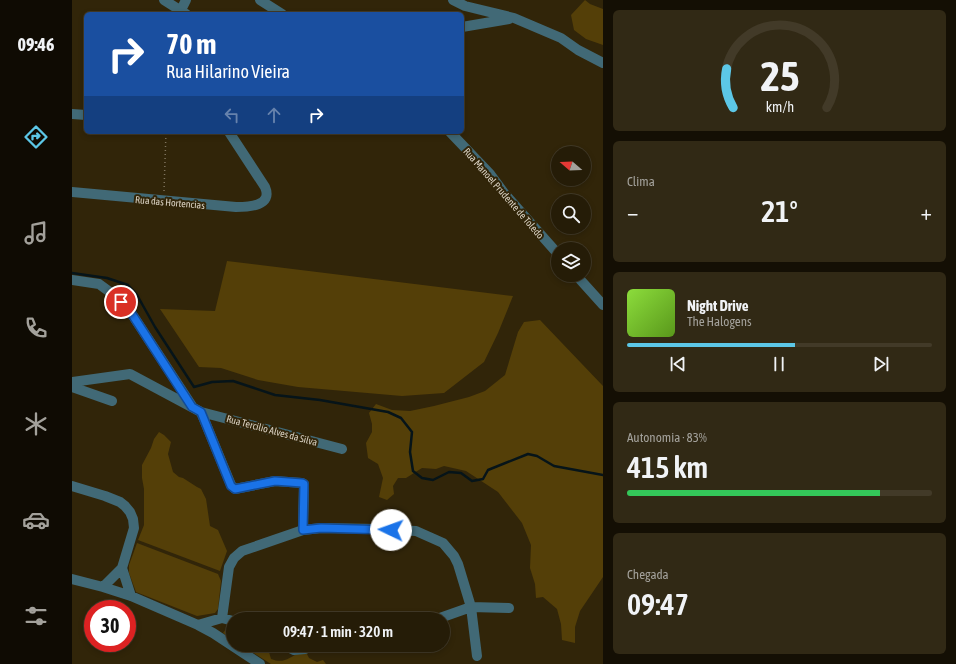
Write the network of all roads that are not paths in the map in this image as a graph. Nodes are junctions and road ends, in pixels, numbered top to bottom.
1 (164, 0) edge
2 (186, 0) edge
3 (260, 0) edge
4 (453, 0) edge
5 (184, 12) edge
6 (279, 12) edge
7 (514, 18) junction
8 (464, 27) edge
9 (603, 63) edge
10 (72, 114) edge
11 (84, 115) edge
12 (230, 134) edge
13 (452, 134) edge
14 (72, 192) edge
15 (551, 246) edge
16 (72, 280) edge
17 (582, 282) edge
18 (603, 305) edge
19 (72, 382) edge
20 (72, 386) edge
21 (112, 401) dead end
22 (192, 407) junction
23 (201, 412) junction
24 (342, 449) dead end
25 (72, 486) edge
26 (303, 530) junction
27 (122, 568) junction
28 (72, 579) edge
29 (103, 587) junction
30 (131, 596) junction
31 (471, 607) junction
32 (509, 608) dead end
33 (450, 614) edge
34 (222, 618) junction
35 (226, 619) edge
36 (198, 625) junction
37 (477, 656) dead end
38 (260, 664) edge

1 - 5 street
2 - 5 street
3 - 6 street
4 - 7 street
7 - 8 street
7 - 9 street
10 - 11 street
12 - 14 street, Rua das Hortencias
13 - 15 street, Rua Manoel Prudente de Toledo
16 - 22 street
17 - 18 street
19 - 22 street, Rua Tercílio Alves da Silva
20 - 21 street
22 - 23 street, Rua Tercílio Alves da Silva
23 - 24 street, Rua Tercílio Alves da Silva
23 - 26 street
25 - 27 street
26 - 31 street
26 - 34 street
27 - 29 street
27 - 30 street
28 - 29 street
29 - 30 street
30 - 36 street
31 - 32 street
31 - 33 street
31 - 37 street
34 - 35 street
34 - 36 street
36 - 38 street

